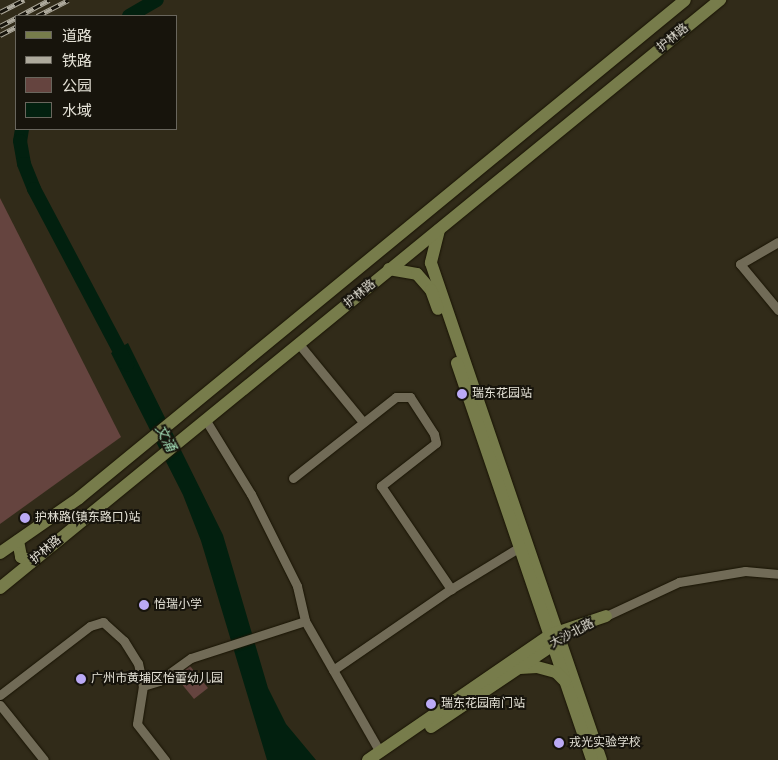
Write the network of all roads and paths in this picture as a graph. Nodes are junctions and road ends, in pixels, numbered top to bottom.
1 (685, 0) edge
2 (706, 0) edge
3 (720, 0) edge
4 (672, 38) junction
5 (440, 228) junction
6 (778, 242) edge
7 (389, 270) junction
8 (778, 310) edge
9 (299, 344) junction
10 (205, 419) junction
11 (363, 422) junction
12 (293, 478) dead end
13 (18, 541) junction
14 (524, 545) junction
15 (0, 553) edge
16 (32, 562) junction
17 (778, 574) edge
18 (0, 588) edge
19 (451, 589) junction
20 (606, 616) joint
21 (305, 621) junction
22 (556, 637) junction
23 (333, 670) junction
24 (515, 670) junction
25 (566, 681) junction
26 (143, 686) junction
27 (0, 695) edge
28 (0, 704) edge
29 (382, 756) edge
30 (44, 760) edge
31 (165, 760) edge
32 (368, 760) edge
33 (592, 760) edge
34 (601, 760) edge

1 - 13 main road, 护林路
2 - 4 main road
3 - 4 main road, 护林路
4 - 5 main road, 护林路
5 - 7 main road, 护林路
5 - 14 main road
6 - 8 street
7 - 9 main road, 护林路
7 - 14 main road
9 - 10 main road, 护林路
9 - 11 street
10 - 16 main road, 护林路
10 - 21 street
11 - 12 street
11 - 19 street
13 - 15 main road, 护林路
13 - 16 main road
14 - 19 street
14 - 22 main road
16 - 18 main road, 护林路
17 - 20 street
19 - 23 street
20 - 22 main road, 大沙北路
21 - 23 street
21 - 26 street
22 - 24 main road, 大沙北路
22 - 25 main road
22 - 29 main road, 大沙北路
22 - 34 main road
23 - 29 street
24 - 25 main road
24 - 29 main road, 大沙北路
25 - 33 main road
26 - 27 street
26 - 31 street
28 - 30 street
29 - 32 main road, 大沙北路

